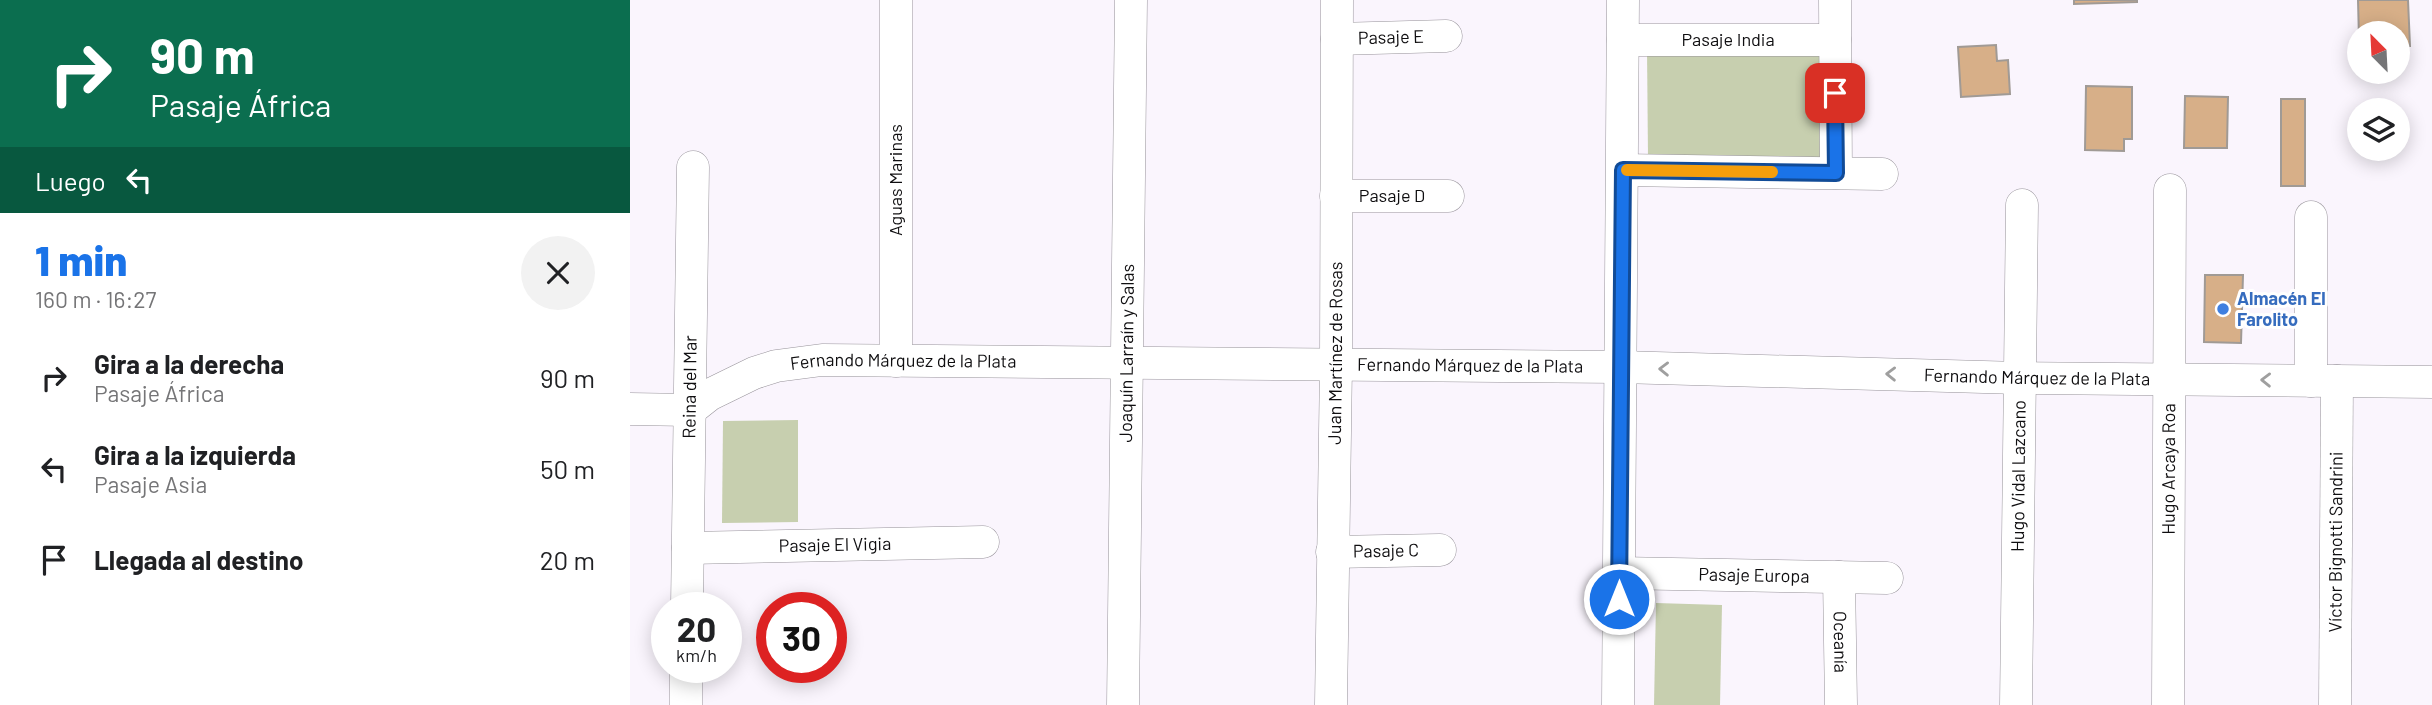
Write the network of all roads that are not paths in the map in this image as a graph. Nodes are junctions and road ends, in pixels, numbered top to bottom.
1 (896, 0) edge
2 (1131, 0) edge
3 (1337, 0) edge
4 (1623, 0) edge
5 (1835, 0) edge
6 (1446, 36) dead end
7 (1337, 39) junction
8 (1623, 40) junction
9 (1835, 40) junction
10 (693, 167) dead end
11 (1623, 170) junction
12 (1836, 173) junction
13 (1882, 174) dead end
14 (2170, 191) dead end
15 (1336, 196) junction
16 (1448, 196) dead end
17 (2022, 205) dead end
18 (2311, 217) dead end
19 (896, 361) junction
20 (1127, 363) junction
21 (1336, 365) junction
22 (1620, 368) junction
23 (2019, 378) junction
24 (2167, 379) junction
25 (2324, 381) junction
26 (2432, 382) edge
27 (630, 410) edge
28 (690, 410) junction
29 (983, 542) dead end
30 (688, 548) junction
31 (1440, 550) dead end
32 (1332, 552) junction
33 (1619, 573) junction
34 (1839, 577) junction
35 (1887, 578) dead end
36 (687, 592) edge
37 (686, 683) edge
38 (686, 705) edge
39 (1124, 705) edge
40 (1331, 705) edge
41 (1618, 705) edge
42 (1840, 705) edge
43 (2017, 705) edge
44 (2168, 705) edge
45 (2335, 705) edge

1 - 19 street, Aguas Marinas
2 - 20 street, Joaquín Larraín y Salas
3 - 7 street, Juan Martínez de Rosas
4 - 8 street
5 - 9 street
6 - 7 street, Pasaje E
7 - 15 street, Juan Martínez de Rosas
8 - 9 street, Pasaje India
8 - 11 street
9 - 12 street
10 - 28 street, Reina del Mar
11 - 12 street
11 - 22 street
12 - 13 street
14 - 24 street, Hugo Arcaya Roa
15 - 16 street, Pasaje D
15 - 21 street, Juan Martínez de Rosas
17 - 23 street, Hugo Vidal Lazcano
18 - 25 street, Víctor Bignotti Sandrini
19 - 20 street, Fernando Márquez de la Plata
19 - 28 street, Fernando Márquez de la Plata
20 - 21 street, Fernando Márquez de la Plata
20 - 39 street, Joaquín Larraín y Salas
21 - 22 street, Fernando Márquez de la Plata
21 - 32 street, Juan Martínez de Rosas
23 -> 22 street, Fernando Márquez de la Plata
22 - 33 street
23 - 24 street, Fernando Márquez de la Plata
23 - 43 street, Hugo Vidal Lazcano
25 -> 24 street, Fernando Márquez de la Plata
24 - 44 street, Hugo Arcaya Roa
25 - 26 street, Fernando Márquez de la Plata
25 - 45 street, Víctor Bignotti Sandrini
27 - 28 street
28 - 30 street, Reina del Mar
29 - 30 street, Pasaje El Vigia
30 - 36 street, Reina del Mar
31 - 32 street, Pasaje C
32 - 40 street, Juan Martínez de Rosas
33 - 34 street, Pasaje Europa
33 - 41 street
34 - 35 street, Pasaje Europa
34 - 42 street, Oceanía
37 - 38 street

